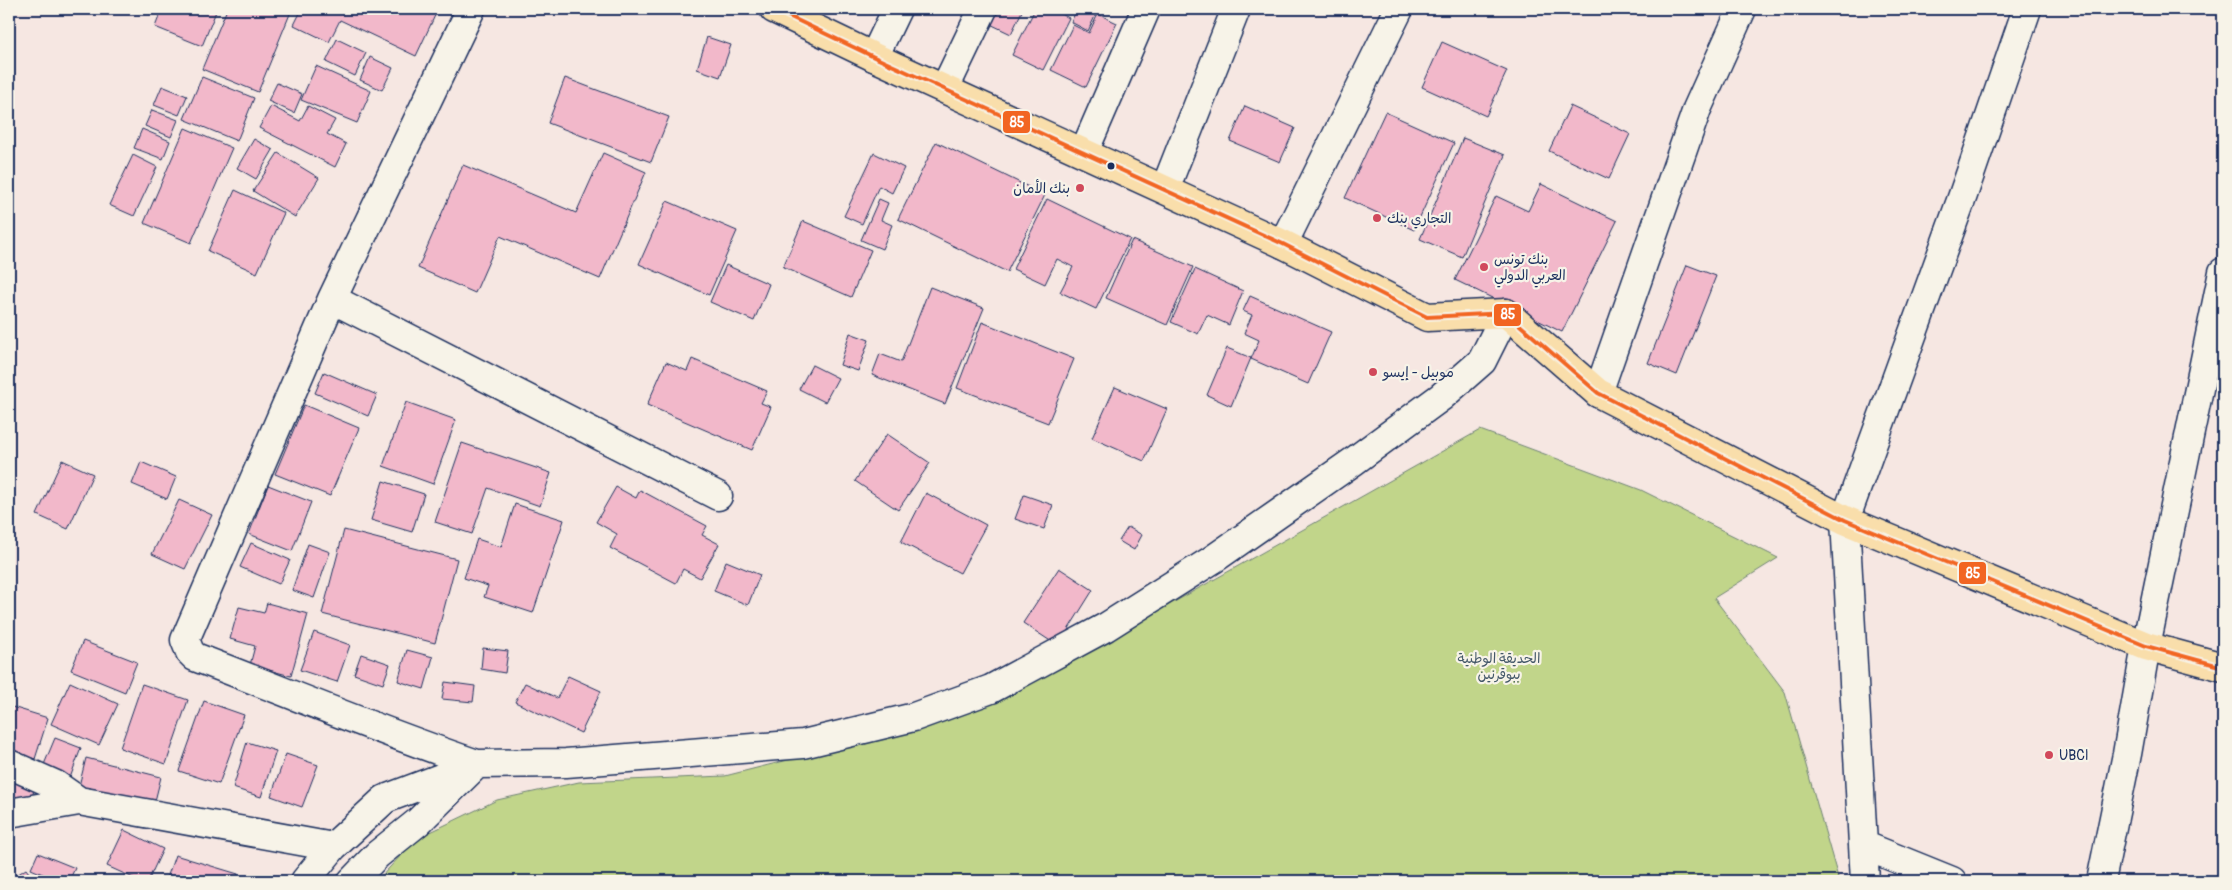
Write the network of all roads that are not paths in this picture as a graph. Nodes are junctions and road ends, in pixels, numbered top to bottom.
1 (471, 9) edge
2 (774, 9) edge
3 (897, 9) edge
4 (983, 9) edge
5 (1146, 9) edge
6 (1236, 9) edge
7 (1399, 9) edge
8 (1742, 9) edge
9 (2027, 9) edge
10 (803, 15) edge
11 (874, 57) junction
12 (945, 88) junction
13 (1084, 152) junction
14 (1164, 190) junction
15 (1283, 244) junction
16 (2223, 272) edge
17 (332, 299) junction
18 (1506, 313) junction
19 (1598, 392) junction
20 (718, 496) dead end
21 (1845, 520) junction
22 (2146, 646) junction
23 (2223, 667) edge
24 (9, 764) edge
25 (477, 764) junction
26 (79, 801) junction
27 (9, 813) edge
28 (1863, 845) junction
29 (334, 847) junction
30 (305, 881) edge
31 (352, 881) edge
32 (1865, 881) edge
33 (1952, 881) edge
34 (2102, 881) edge

1 - 17 street
2 - 10 main road
3 - 11 street
4 - 12 street
5 - 13 street
6 - 14 street
7 - 15 street
8 - 19 street
9 - 21 street
10 - 11 main road
11 - 12 main road
12 - 13 main road
13 - 14 main road
14 - 15 main road
15 - 18 main road
16 - 22 street
17 - 20 street
17 - 25 street
18 - 19 main road
18 - 25 street
19 - 21 main road
21 - 22 main road
21 - 28 street
22 - 23 main road
22 - 34 street
24 - 26 street
25 - 29 street
25 - 31 street
26 - 27 street
26 - 29 street
28 - 32 street
28 - 33 street
29 - 30 street

